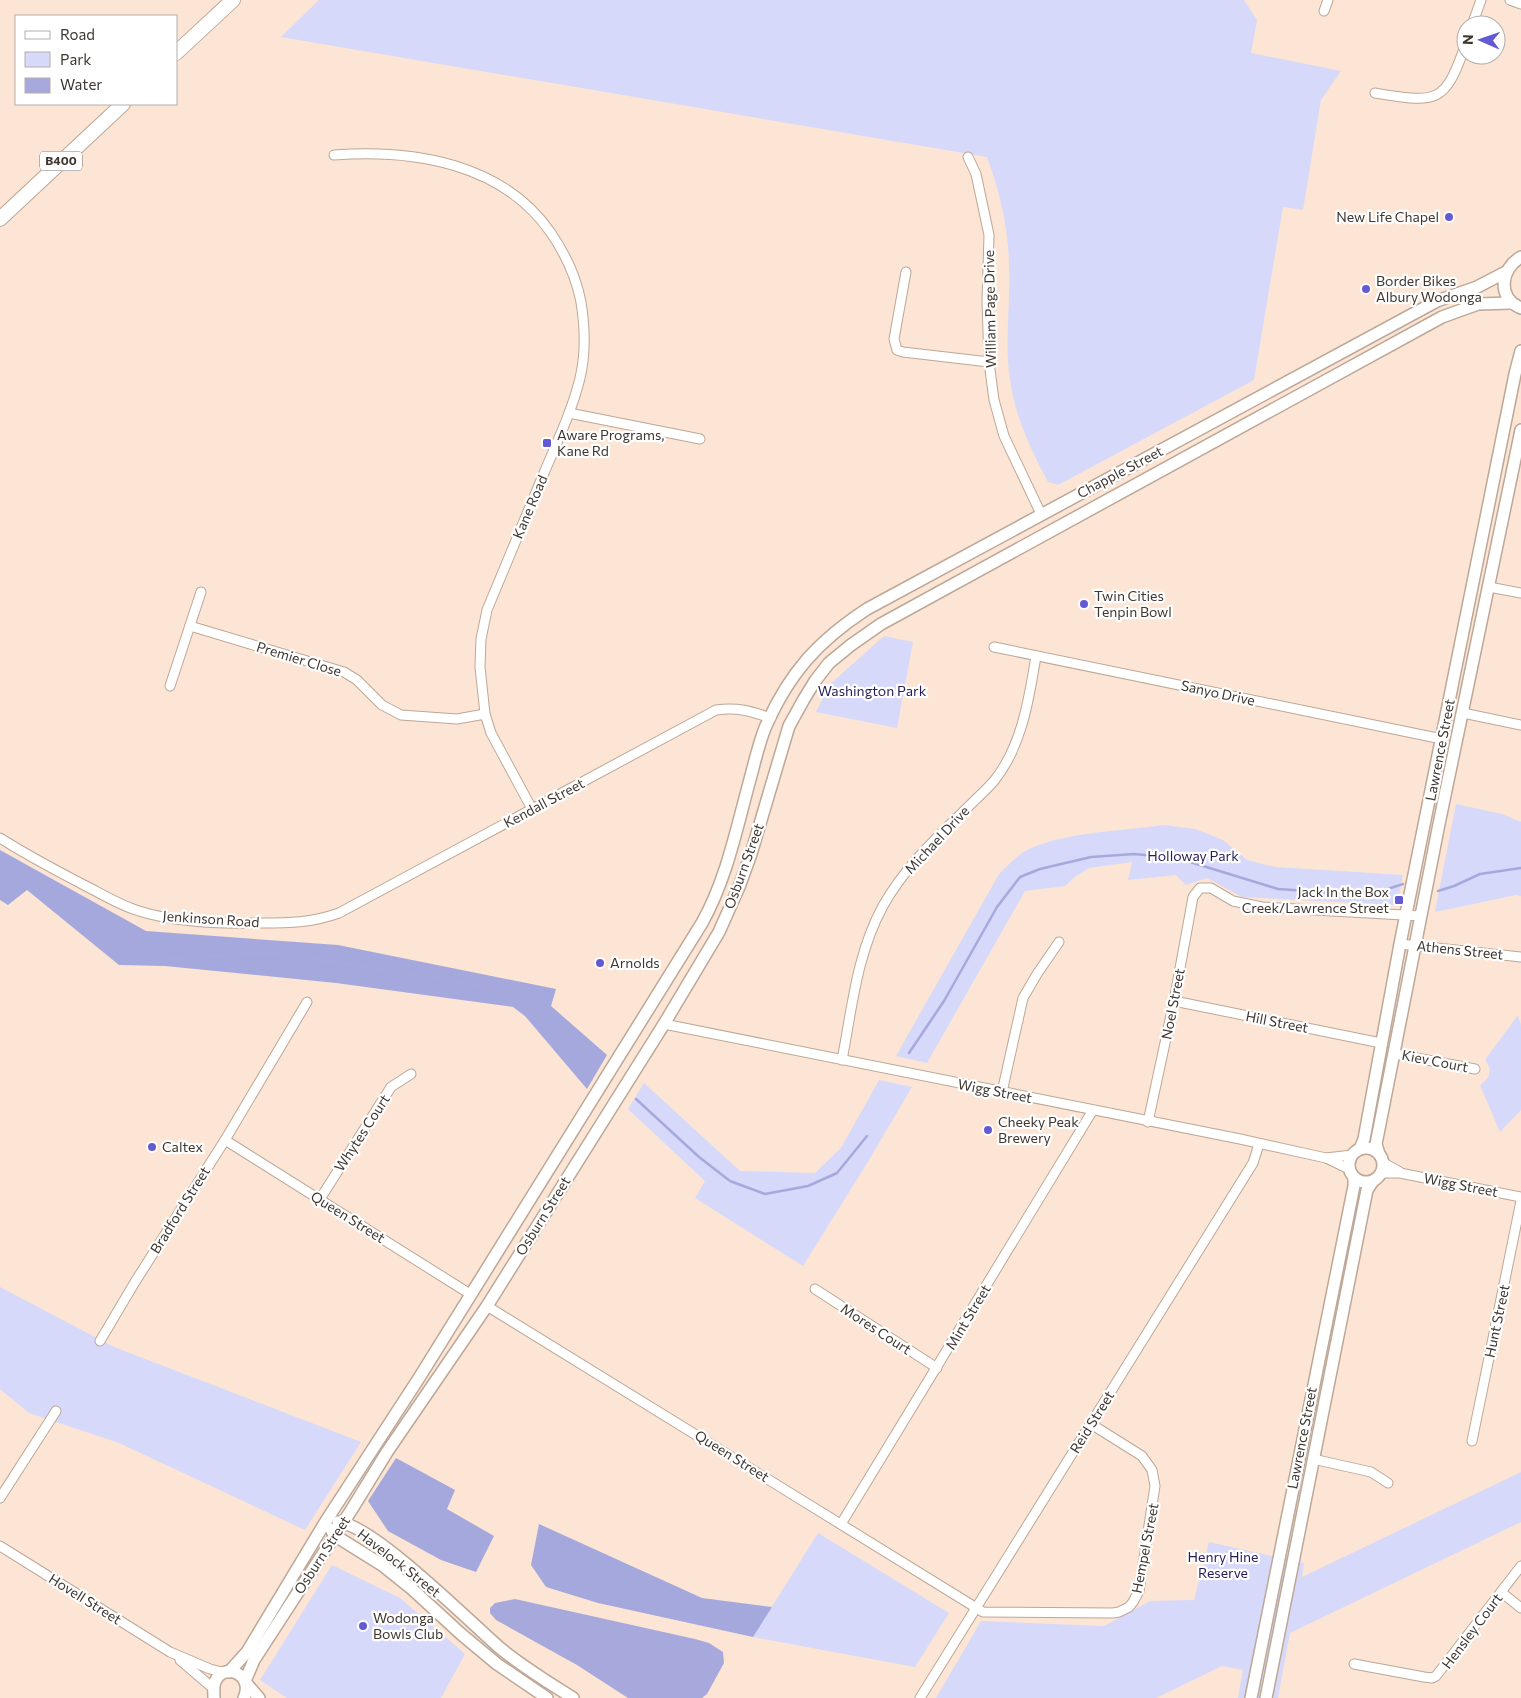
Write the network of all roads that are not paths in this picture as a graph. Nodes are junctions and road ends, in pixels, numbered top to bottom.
1 (233, 0) edge
2 (1328, 0) edge
3 (1481, 0) edge
4 (1510, 0) edge
5 (1521, 4) edge
6 (1324, 11) dead end
7 (1476, 15) edge
8 (178, 51) edge
9 (1457, 65) edge
10 (1375, 93) dead end
11 (122, 105) edge
12 (334, 155) dead end
13 (968, 156) dead end
14 (0, 219) edge
15 (1521, 257) edge
16 (906, 272) dead end
17 (1506, 272) junction
18 (1516, 305) edge
19 (1521, 351) edge
20 (989, 362) junction
21 (570, 413) junction
22 (1506, 420) junction
23 (1521, 422) edge
24 (1521, 430) edge
25 (700, 439) dead end
26 (1041, 514) junction
27 (1052, 531) junction
28 (1489, 587) junction
29 (201, 592) dead end
30 (1521, 593) edge
31 (190, 626) junction
32 (994, 648) dead end
33 (1036, 656) junction
34 (170, 686) dead end
35 (1448, 710) junction
36 (1463, 713) junction
37 (485, 714) junction
38 (771, 718) junction
39 (1521, 725) edge
40 (789, 726) junction
41 (1442, 739) junction
42 (1457, 742) junction
43 (532, 809) junction
44 (0, 838) edge
45 (1407, 915) junction
46 (1421, 916) junction
47 (321, 920) joint
48 (1059, 942) dead end
49 (1400, 944) junction
50 (1416, 946) junction
51 (1521, 957) edge
52 (1174, 1001) junction
53 (307, 1002) dead end
54 (643, 1016) junction
55 (664, 1024) junction
56 (1381, 1043) junction
57 (1395, 1054) junction
58 (842, 1060) junction
59 (1475, 1069) dead end
60 (412, 1074) dead end
61 (1002, 1092) junction
62 (1094, 1110) junction
63 (1148, 1122) junction
64 (225, 1140) junction
65 (1259, 1144) junction
66 (1356, 1152) junction
67 (1326, 1158) junction
68 (1379, 1167) junction
69 (1351, 1173) junction
70 (1521, 1197) edge
71 (320, 1199) junction
72 (1521, 1201) edge
73 (815, 1289) dead end
74 (470, 1294) junction
75 (487, 1306) junction
76 (1327, 1316) junction
77 (1342, 1318) junction
78 (100, 1341) dead end
79 (937, 1368) junction
80 (56, 1411) dead end
81 (1091, 1424) junction
82 (1472, 1440) dead end
83 (1299, 1456) junction
84 (1313, 1459) junction
85 (1388, 1483) dead end
86 (0, 1498) edge
87 (326, 1521) junction
88 (343, 1522) junction
89 (841, 1524) junction
90 (334, 1535) junction
91 (0, 1546) edge
92 (1521, 1566) edge
93 (1501, 1592) junction
94 (976, 1607) junction
95 (1521, 1608) edge
96 (1262, 1639) junction
97 (1278, 1642) junction
98 (170, 1652) junction
99 (1354, 1664) dead end
100 (227, 1672) junction
101 (245, 1682) junction
102 (215, 1694) edge
103 (566, 1696) edge
104 (244, 1698) edge
105 (259, 1698) edge
106 (547, 1698) edge
107 (920, 1698) edge
108 (1251, 1698) edge
109 (1266, 1698) edge

1 - 8 main road
2 - 6 street
3 - 7 street
4 - 5 street
9 - 10 street
11 - 14 main road, B400
12 - 21 street, Kane Road
13 - 20 street, William Page Drive
15 - 17 street, Chapple Street
16 - 20 street
17 - 18 street
17 - 26 street, Chapple Street
18 - 27 street, Chapple Street
19 - 22 street, Lawrence Street
20 - 26 street, William Page Drive
21 - 25 street
21 - 37 street, Kane Road
22 - 23 street
22 - 35 street, Lawrence Street
24 - 28 street, Lawrence Street
26 - 27 street
26 - 38 street, Chapple Street
27 - 40 street, Chapple Street
28 - 30 street
28 - 36 street, Lawrence Street
29 - 31 street
31 - 34 street
31 - 37 street, Premier Close
32 - 33 street, Sanyo Drive
33 - 41 street, Sanyo Drive
33 - 58 street, Michael Drive
35 - 36 street
35 - 41 street, Lawrence Street
36 - 39 street
36 - 42 street, Lawrence Street
37 - 43 street, Kane Road
38 - 40 street
38 - 43 street, Kendall Street
38 - 54 street, Osburn Street
40 - 55 street, Osburn Street
41 - 42 street
41 - 45 street, Lawrence Street
42 - 46 street, Lawrence Street
43 - 47 street, Kendall Street
44 - 47 street, Jenkinson Road
45 - 46 street
45 - 49 street, Lawrence Street
45 - 52 street, Noel Street
46 - 50 street, Lawrence Street
48 - 61 street
49 - 50 street, Athens Street
49 - 56 street, Lawrence Street
50 - 51 street, Athens Street
50 - 57 street, Lawrence Street
52 - 56 street, Hill Street
52 - 63 street, Noel Street
53 - 64 street, Bradford Street
54 - 55 street
54 - 74 street, Osburn Street
55 - 58 street, Wigg Street
55 - 75 street, Osburn Street
56 - 66 street, Lawrence Street
57 - 59 street, Kiev Court
57 - 68 street, Lawrence Street
58 - 61 street, Wigg Street
60 - 71 street, Whytes Court
61 - 62 street, Wigg Street
62 - 63 street, Wigg Street
62 - 79 street, Mint Street
63 - 65 street, Wigg Street
64 - 71 street, Queen Street
64 - 78 street, Bradford Street
65 - 67 street, Wigg Street
65 - 81 street, Reid Street
66 - 67 street, Wigg Street
66 - 68 street
66 - 69 street
67 - 69 street, Wigg Street
68 - 69 street
68 - 70 street, Wigg Street
68 - 77 street, Lawrence Street
69 - 76 street, Lawrence Street
71 - 74 street, Queen Street
72 - 82 street, Hunt Street
73 - 79 street, Mores Court
74 - 75 street
74 - 87 street, Osburn Street
75 - 88 street, Osburn Street
75 - 89 street, Queen Street
76 - 77 street
76 - 83 street, Lawrence Street
77 - 84 street, Lawrence Street
79 - 89 street, Mint Street
80 - 86 street
81 - 94 street, Reid Street
81 - 94 street, Hempel Street
83 - 84 street
83 - 96 street, Lawrence Street
84 - 85 street
84 - 97 street, Lawrence Street
87 - 88 street, Havelock Street
87 - 90 street, Havelock Street
87 - 100 street, Osburn Street
88 - 90 street, Osburn Street
88 - 103 street, Havelock Street
89 - 94 street, Queen Street
90 - 101 street, Osburn Street
90 - 106 street, Havelock Street
91 - 98 street, Hovell Street
92 - 93 street, Hensley Court
93 - 95 street
93 - 99 street, Hensley Court
94 - 107 street, Reid Street
96 - 97 street
96 - 108 street, Lawrence Street
97 - 109 street, Lawrence Street
98 - 100 street, Hovell Street
98 - 102 street, Hovell Street
100 - 101 street
100 - 102 street, Osburn Street
101 - 104 street, Osburn Street
101 - 105 street

